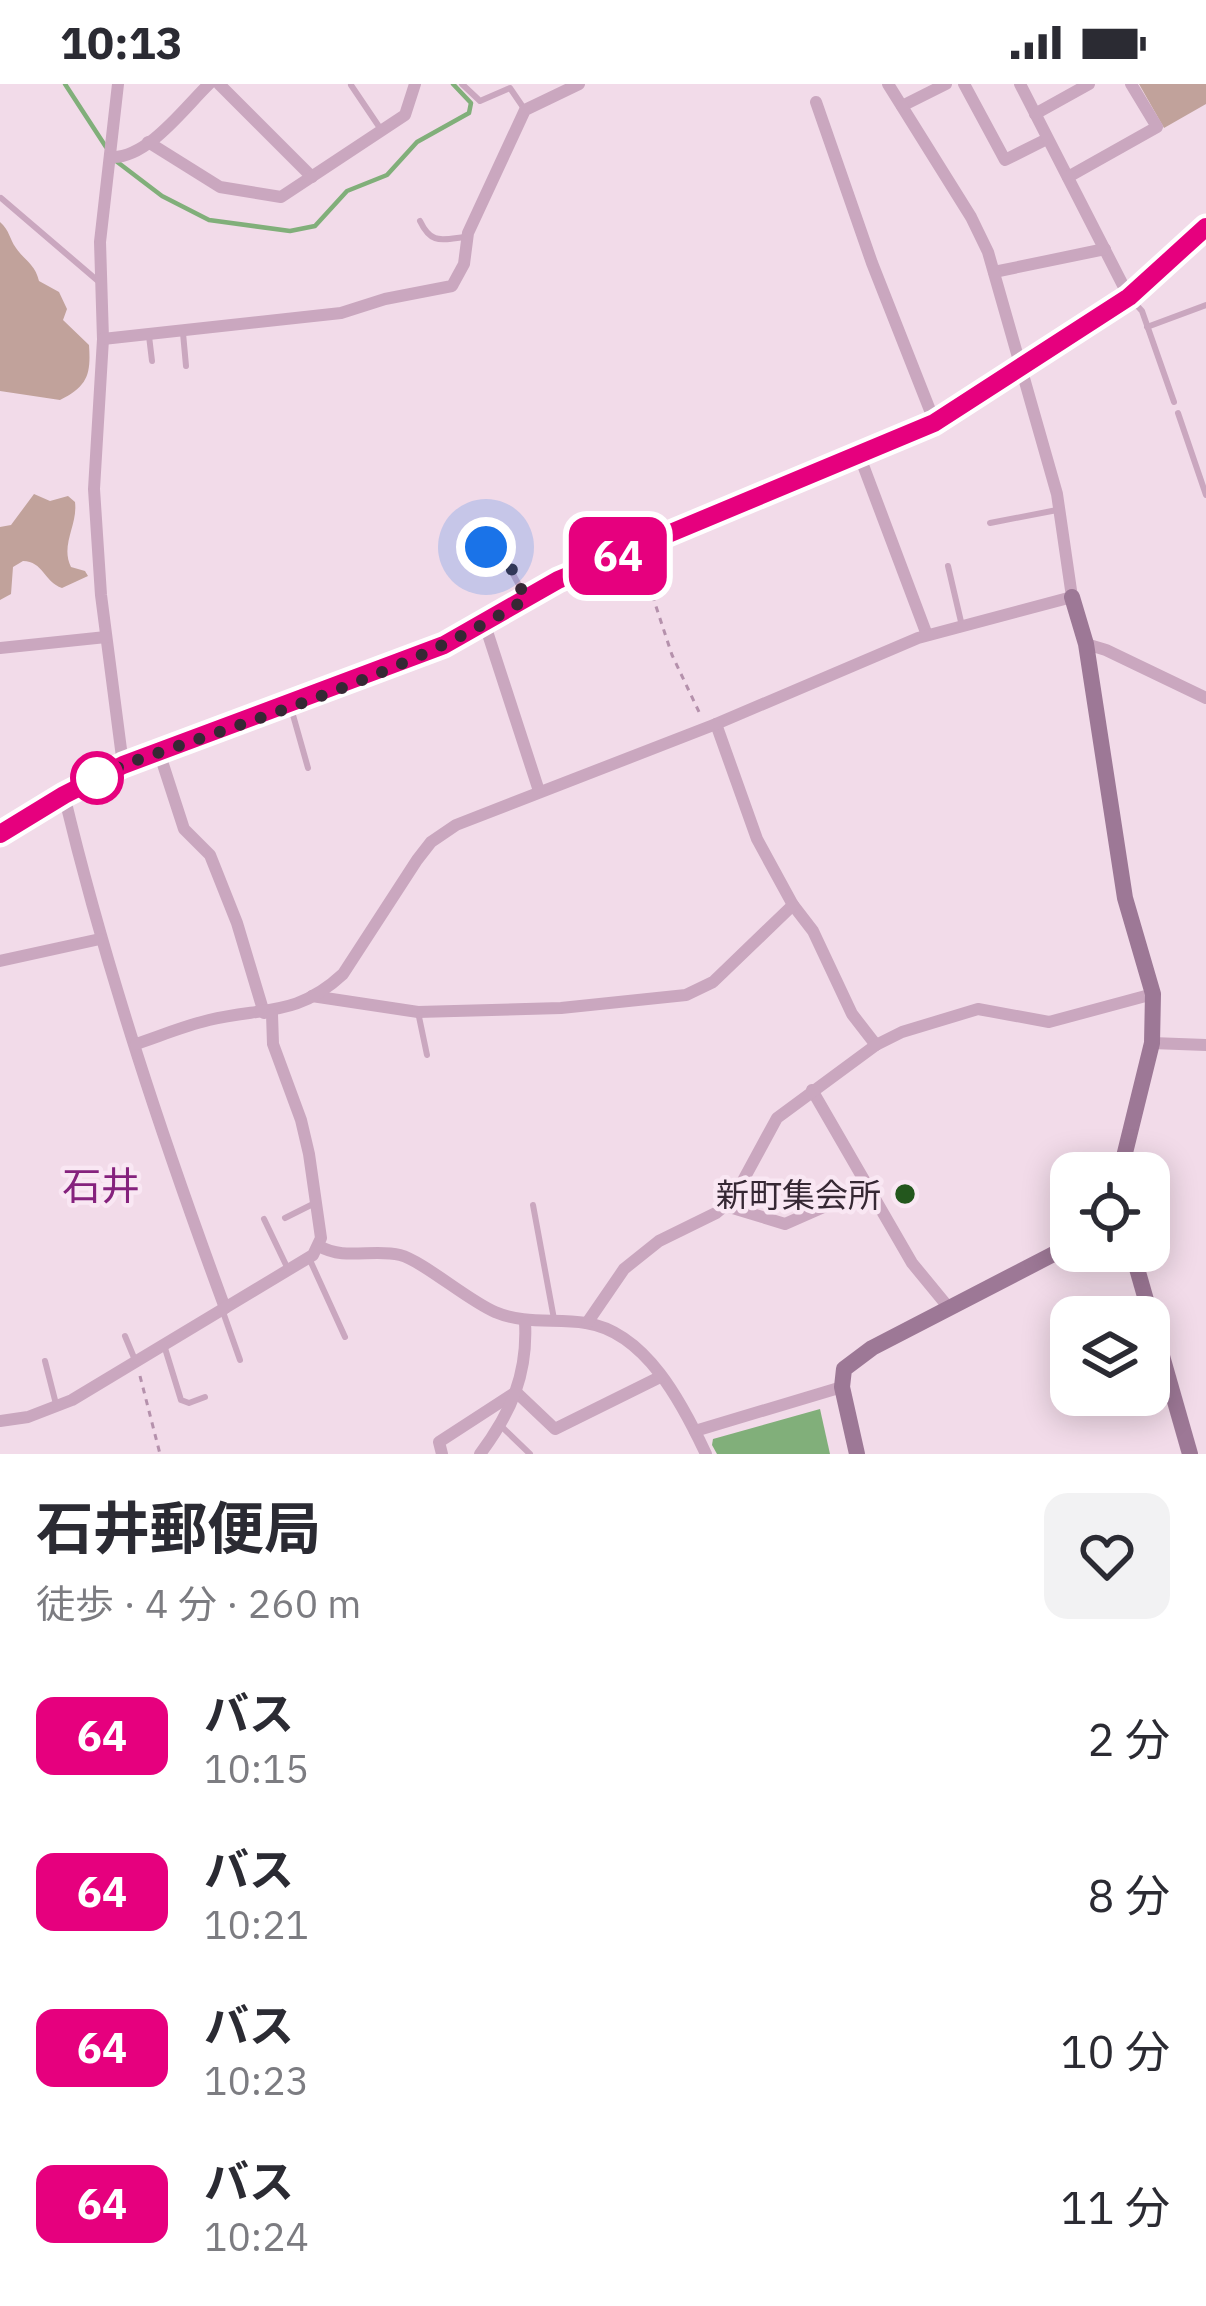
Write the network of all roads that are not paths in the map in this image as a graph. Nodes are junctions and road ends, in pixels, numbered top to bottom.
1 (118, 84) edge
2 (209, 84) edge
3 (220, 84) edge
4 (415, 84) edge
5 (462, 84) edge
6 (579, 84) edge
7 (888, 84) edge
8 (946, 84) edge
9 (964, 84) edge
10 (1020, 84) edge
11 (1089, 84) edge
12 (1131, 84) edge
13 (351, 85) edge
14 (816, 102) dead end
15 (902, 106) junction
16 (525, 110) junction
17 (1035, 115) junction
18 (382, 130) junction
19 (1047, 139) junction
20 (148, 142) junction
21 (112, 157) junction
22 (312, 177) junction
23 (1068, 177) junction
24 (1, 198) edge
25 (420, 221) dead end
26 (1206, 227) edge
27 (467, 236) junction
28 (1105, 248) junction
29 (994, 272) junction
30 (99, 282) junction
31 (1129, 297) junction
32 (1206, 305) edge
33 (1147, 327) junction
34 (183, 333) junction
35 (149, 336) junction
36 (103, 339) junction
37 (152, 361) dead end
38 (185, 366) dead end
39 (1021, 370) junction
40 (1174, 402) dead end
41 (1178, 413) dead end
42 (934, 423) junction
43 (860, 457) junction
44 (1206, 495) edge
45 (1060, 509) junction
46 (990, 523) dead end
47 (470, 552) dead end
48 (949, 566) dead end
49 (1072, 596) junction
50 (526, 599) junction
51 (485, 625) junction
52 (962, 626) junction
53 (927, 635) junction
54 (106, 637) junction
55 (1086, 644) junction
56 (0, 648) edge
57 (1206, 698) edge
58 (290, 704) junction
59 (711, 726) junction
60 (159, 752) junction
61 (123, 765) junction
62 (308, 768) dead end
63 (539, 791) junction
64 (64, 795) junction
65 (0, 834) edge
66 (794, 905) junction
67 (100, 939) junction
68 (0, 961) edge
69 (1153, 994) junction
70 (312, 995) junction
71 (418, 1012) junction
72 (268, 1014) junction
73 (1151, 1043) junction
74 (136, 1044) junction
75 (877, 1045) junction
76 (1206, 1046) edge
77 (427, 1055) dead end
78 (812, 1090) junction
79 (1125, 1152) edge
80 (869, 1187) junction
81 (316, 1202) junction
82 (533, 1205) dead end
83 (726, 1206) junction
84 (284, 1218) dead end
85 (264, 1219) dead end
86 (319, 1246) junction
87 (1050, 1256) edge
88 (309, 1258) junction
89 (289, 1270) junction
90 (1138, 1272) edge
91 (949, 1308) junction
92 (224, 1309) junction
93 (525, 1322) junction
94 (554, 1323) junction
95 (587, 1323) junction
96 (124, 1336) dead end
97 (345, 1336) dead end
98 (164, 1345) junction
99 (240, 1360) dead end
100 (45, 1361) dead end
101 (136, 1363) junction
102 (660, 1377) junction
103 (842, 1387) junction
104 (516, 1392) junction
105 (205, 1396) dead end
106 (56, 1407) junction
107 (0, 1421) edge
108 (500, 1426) junction
109 (695, 1431) junction
110 (442, 1454) edge
111 (480, 1454) edge
112 (530, 1454) edge
113 (706, 1454) edge
114 (856, 1454) edge
115 (1190, 1454) edge

1 - 21 street
2 - 20 street
3 - 22 street
4 - 18 street
5 - 16 lane
6 - 16 street
7 - 15 street
8 - 15 street
9 - 19 street
10 - 17 street
11 - 17 street
12 - 23 street
13 - 18 lane
14 - 42 street
15 - 29 street
16 - 27 street
17 - 19 street
18 - 22 street
19 - 23 street
20 - 21 street
20 - 22 street
21 - 30 street
23 - 28 street
24 - 30 lane
25 - 27 lane
26 - 31 main road
27 - 34 street
28 - 29 street
28 - 31 street
29 - 39 street
30 - 36 street
31 - 33 lane
31 - 39 main road
32 - 33 lane
33 - 40 lane
34 - 35 street
34 - 38 lane
35 - 36 street
35 - 37 lane
36 - 54 street
39 - 42 main road
39 - 45 street
41 - 44 lane
42 - 43 main road
43 - 50 main road
43 - 53 street
45 - 46 lane
45 - 49 street
47 - 50 lane
48 - 52 lane
49 - 52 street
49 - 55 street
50 - 51 main road
51 - 58 main road
51 - 63 street
52 - 53 street
53 - 59 street
54 - 56 street
54 - 61 street
55 - 57 street
55 - 69 street
58 - 60 main road
58 - 62 lane
59 - 63 street
59 - 66 street
60 - 61 main road
60 - 72 street
61 - 64 main road
63 - 70 street
64 - 65 main road
64 - 67 street
66 - 71 street
66 - 75 street
67 - 68 street
67 - 74 street
69 - 73 street
69 - 75 street
70 - 71 street
70 - 72 street
71 - 77 lane
72 - 74 street
72 - 81 street
73 - 76 street
73 - 79 street
74 - 92 street
75 - 78 street
78 - 80 street
78 - 83 street
80 - 83 street
80 - 91 street
81 - 84 lane
81 - 86 street
82 - 94 lane
83 - 95 street
85 - 89 lane
86 - 88 street
86 - 93 street
87 - 91 street
88 - 89 street
88 - 97 lane
89 - 92 street
90 - 115 street
91 - 103 street
92 - 98 street
92 - 99 lane
93 - 94 street
93 - 104 street
94 - 95 street
95 - 102 street
96 - 101 lane
98 - 101 street
98 - 105 lane
100 - 106 lane
101 - 106 street
102 - 104 street
102 - 109 street
103 - 109 street
103 - 114 street
104 - 108 street
104 - 110 street
106 - 107 street
108 - 111 street
108 - 112 lane
109 - 113 street

